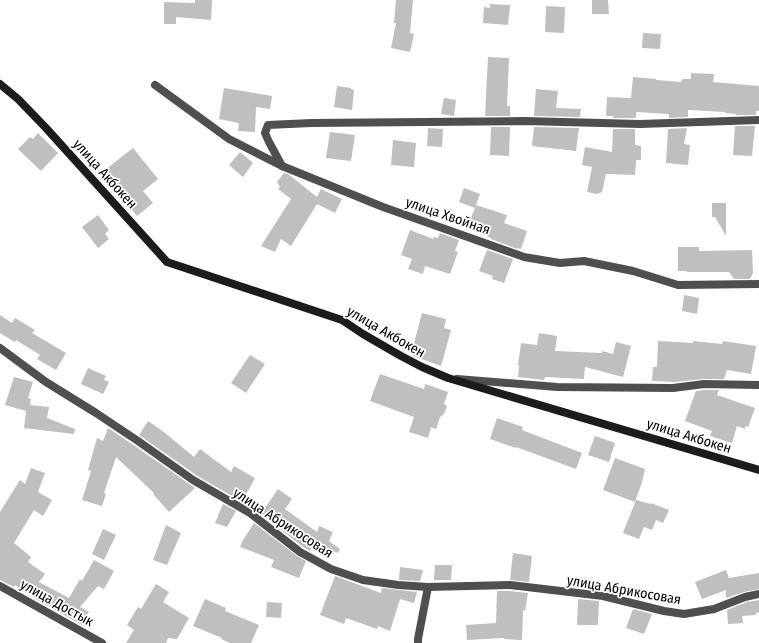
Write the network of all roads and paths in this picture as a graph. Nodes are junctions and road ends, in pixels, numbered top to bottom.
1 (0, 84) edge
2 (156, 85) dead end
3 (759, 120) edge
4 (282, 166) junction
5 (759, 284) edge
6 (0, 348) edge
7 (448, 378) junction
8 (759, 385) edge
9 (759, 470) edge
10 (0, 586) edge
11 (428, 587) junction
12 (759, 594) edge
13 (102, 643) edge
14 (418, 643) edge

1 - 7 street, улица Акбокен
2 - 4 street, улица Хвойная
3 - 4 street
4 - 5 street, улица Хвойная
6 - 11 street, улица Абрикосовая
7 - 8 street
7 - 9 street, улица Акбокен
10 - 13 street, улица Достык
11 - 12 street, улица Абрикосовая
11 - 14 street

